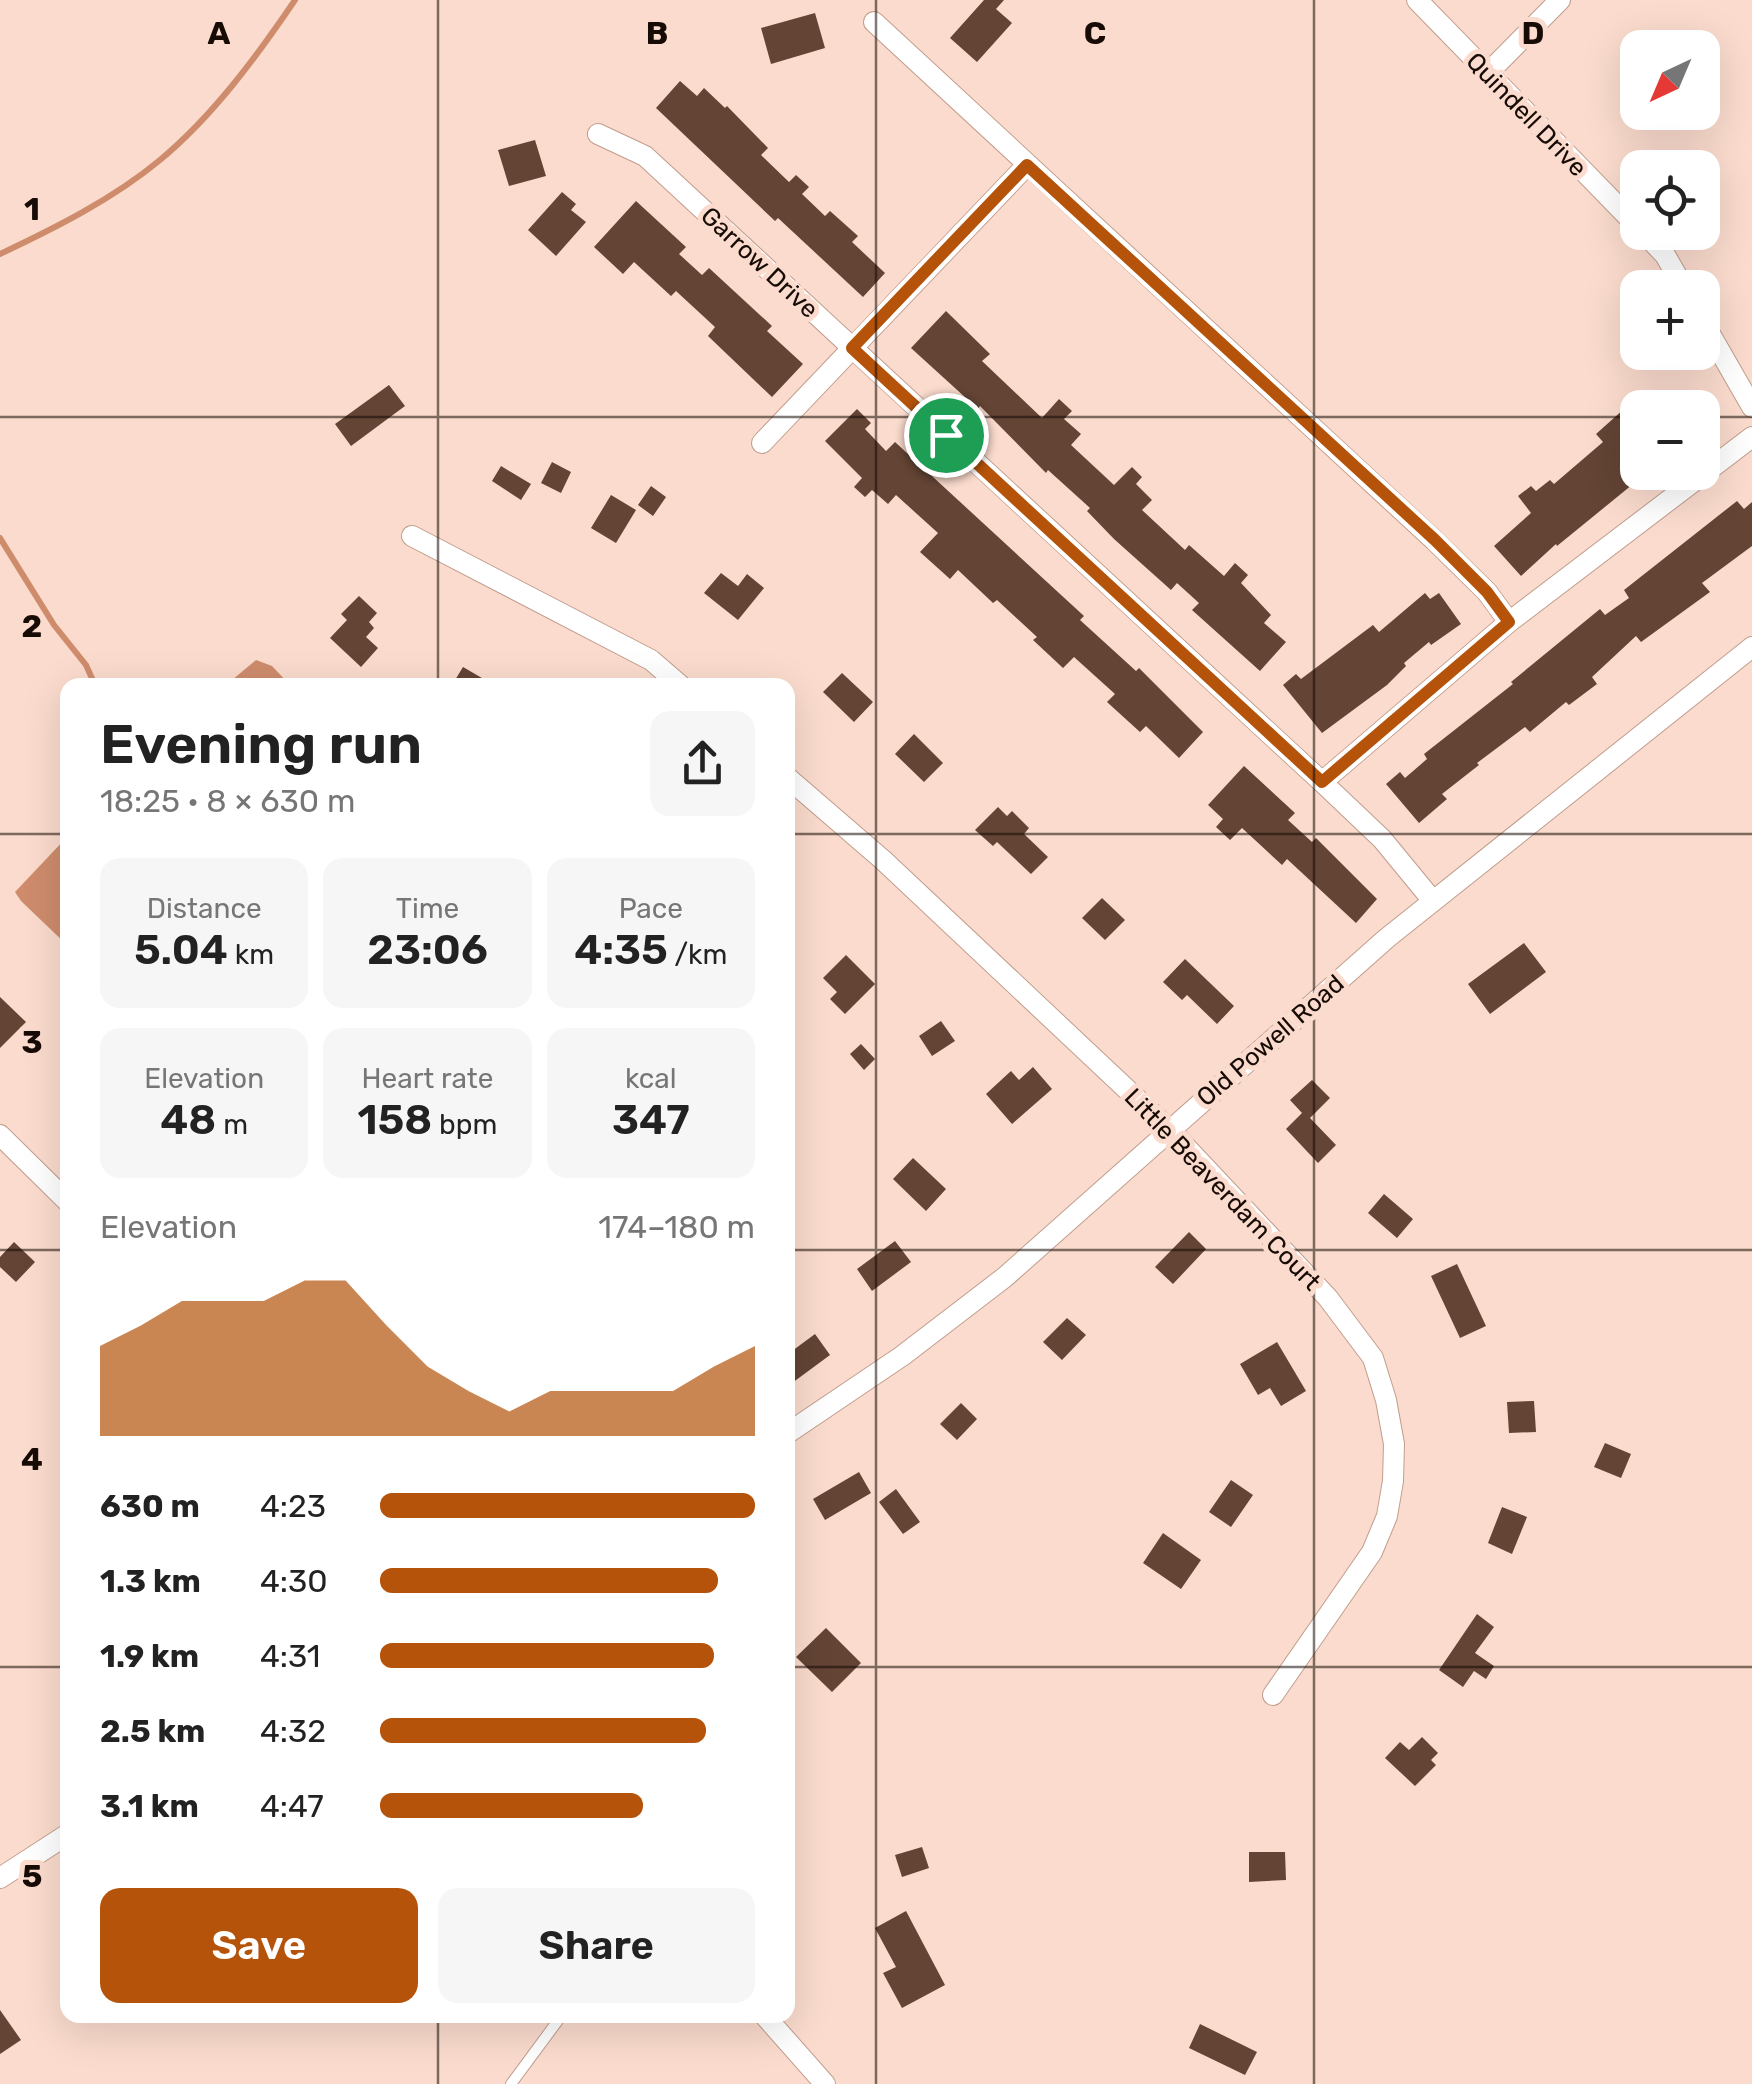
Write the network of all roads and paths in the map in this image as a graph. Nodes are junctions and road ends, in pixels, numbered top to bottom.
1 (1416, 0) edge
2 (1560, 0) edge
3 (874, 22) dead end
4 (1488, 73) junction
5 (598, 134) dead end
6 (1027, 165) junction
7 (1620, 209) edge
8 (852, 348) junction
9 (1720, 352) edge
10 (1752, 408) edge
11 (1752, 438) edge
12 (762, 443) dead end
13 (412, 536) dead end
14 (1509, 622) junction
15 (1752, 646) edge
16 (672, 678) edge
17 (1322, 782) junction
18 (795, 784) edge
19 (1433, 901) junction
20 (1169, 1128) junction
21 (0, 1136) edge
22 (60, 1194) edge
23 (795, 1428) edge
24 (1273, 1694) dead end
25 (60, 1839) edge
26 (0, 1878) edge
27 (556, 2023) edge
28 (771, 2023) edge
29 (511, 2084) edge
30 (825, 2084) edge

1 - 4 street, Quindell Drive
2 - 4 street
3 - 6 street
4 - 7 street, Quindell Drive
5 - 8 street, Garrow Drive
6 - 8 street
6 - 14 street
8 - 12 street
8 - 17 street, Garrow Drive
9 - 10 street
11 - 14 street
13 - 16 street
14 - 17 street
15 - 19 street, Old Powell Road
17 - 19 street, Garrow Drive
18 - 20 street, Little Beaverdam Court
19 - 20 street, Old Powell Road
20 - 23 street, Old Powell Road
20 - 24 street, Little Beaverdam Court
21 - 22 street
25 - 26 street
27 - 29 lane
28 - 30 street

